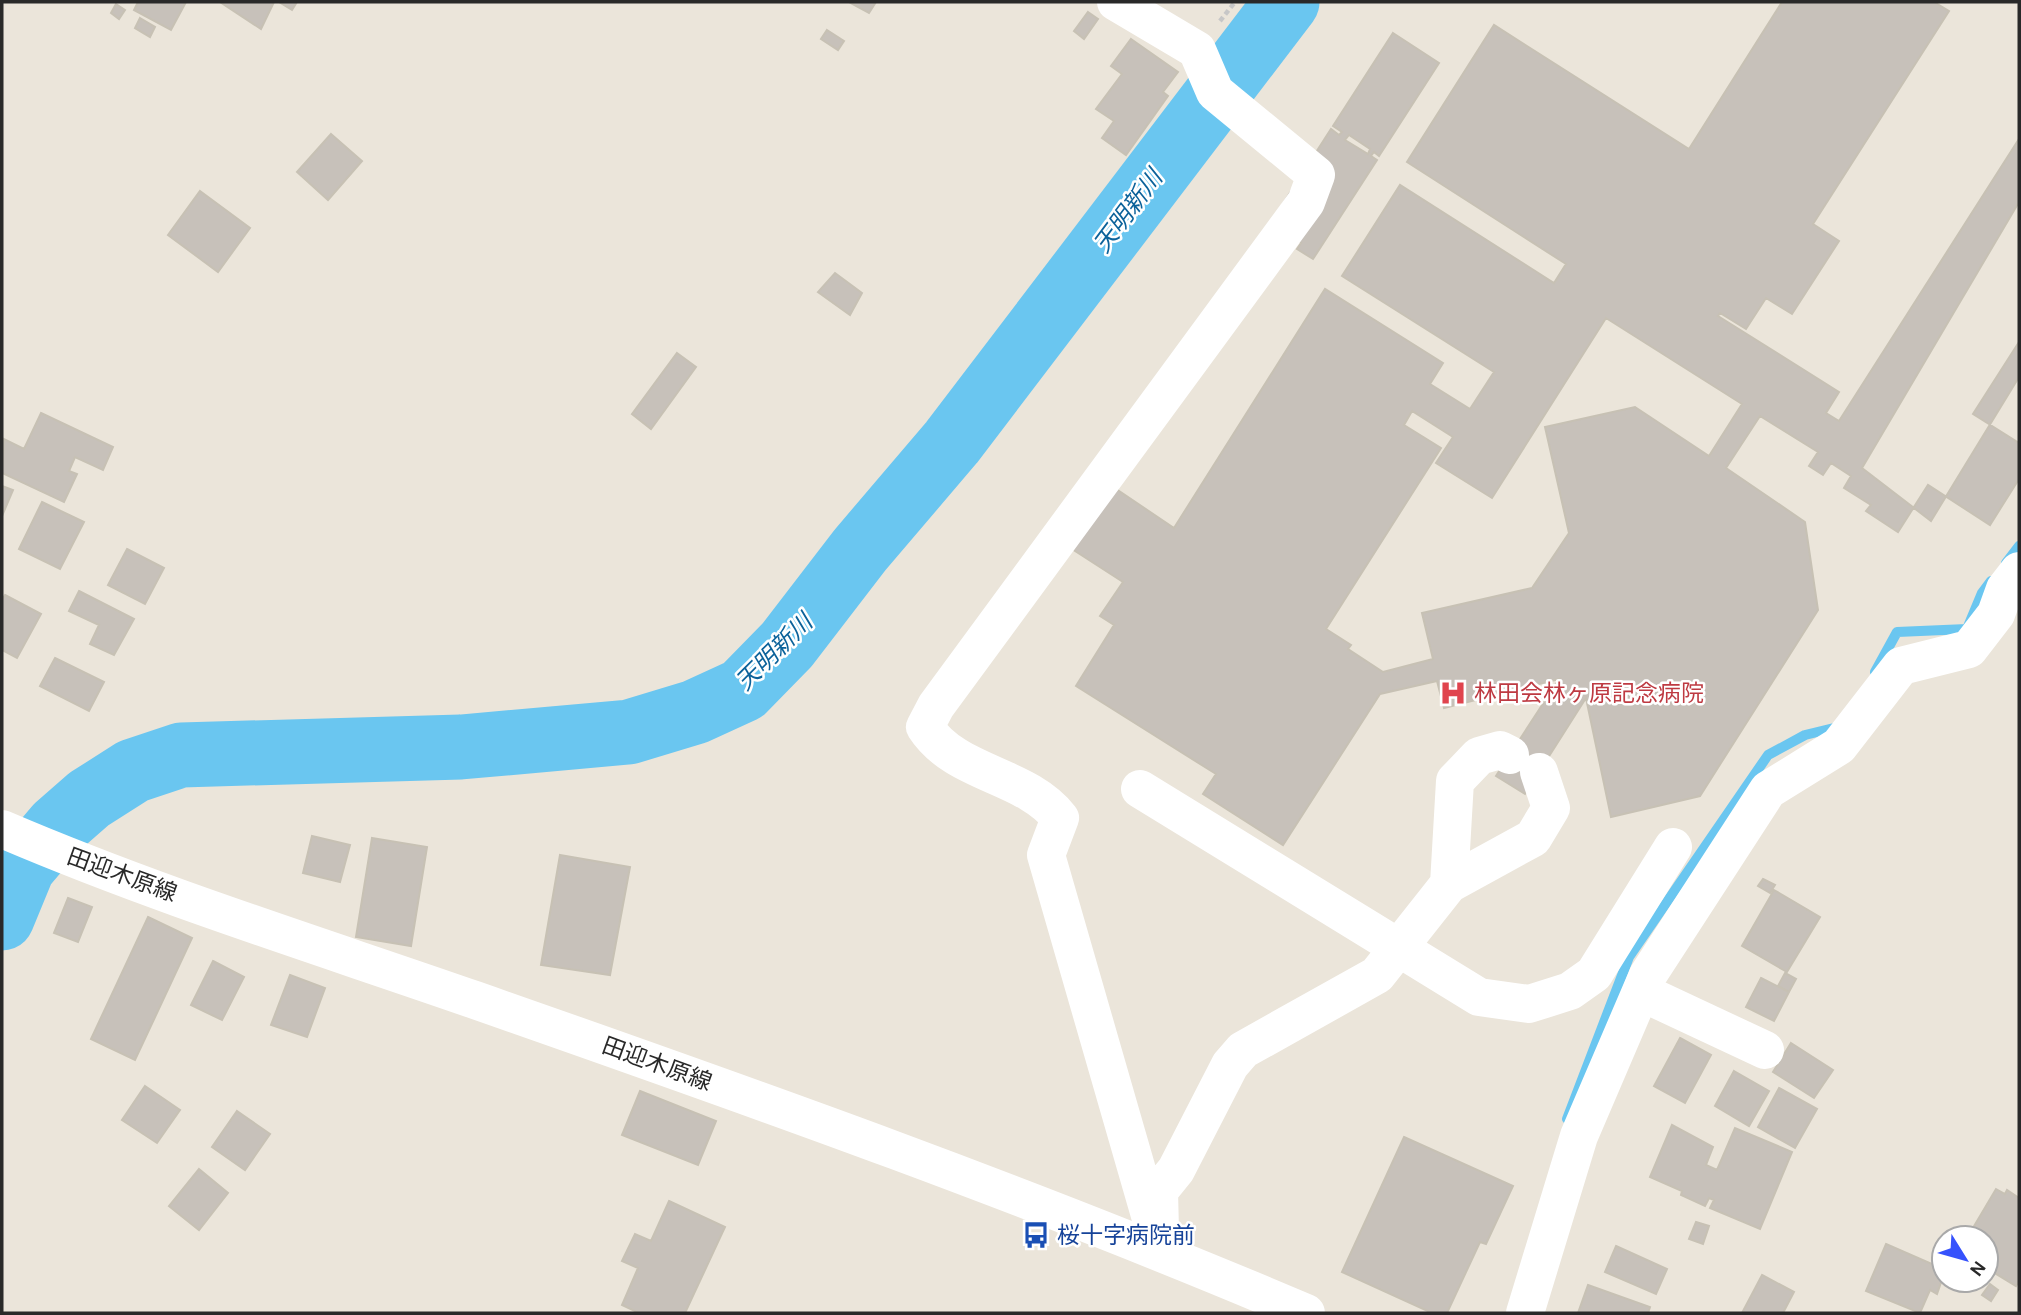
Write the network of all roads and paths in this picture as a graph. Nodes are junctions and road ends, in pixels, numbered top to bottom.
1 (1116, 2) edge
2 (2019, 571) edge
3 (1140, 789) dead end
4 (5, 830) edge
5 (1673, 847) dead end
6 (1449, 884) junction
7 (1399, 948) junction
8 (1641, 992) junction
9 (1765, 1050) dead end
10 (1160, 1250) junction
11 (1307, 1313) edge
12 (1525, 1313) edge

1 - 10 street
2 - 8 street
3 - 7 street
4 - 10 street, 田迎木原線
5 - 7 street
6 - 6 street
6 - 7 street
7 - 10 street
8 - 9 street
8 - 12 street
10 - 11 street, 田迎木原線

